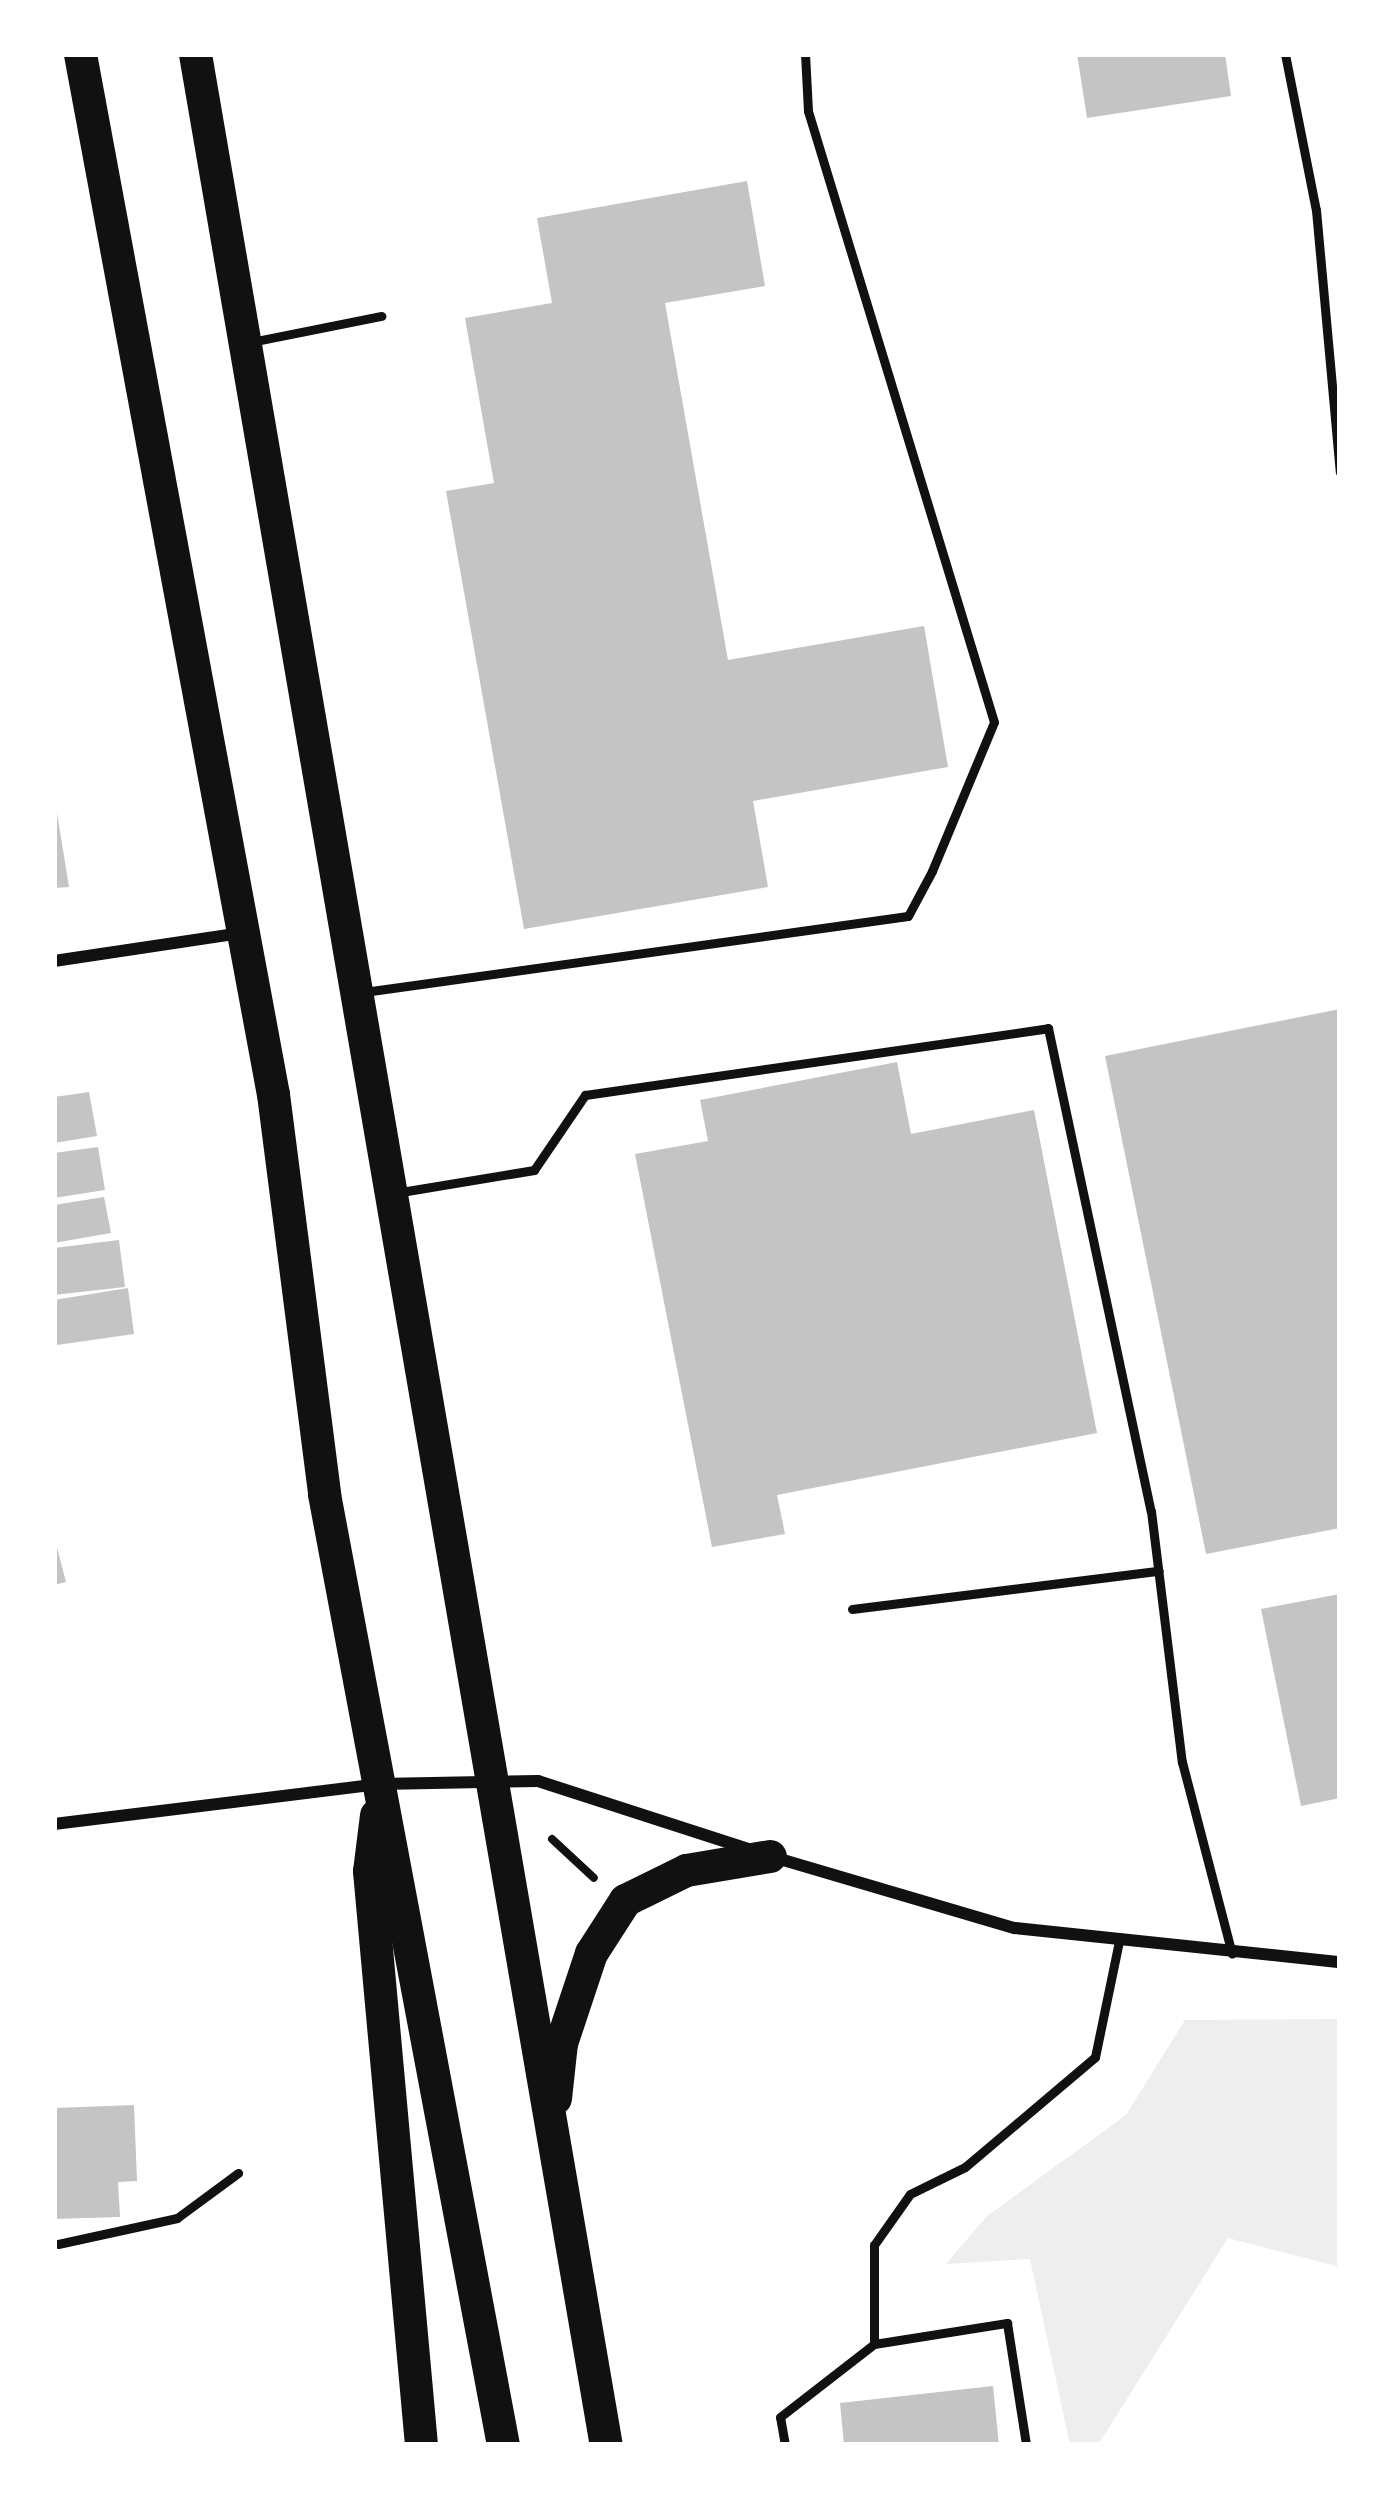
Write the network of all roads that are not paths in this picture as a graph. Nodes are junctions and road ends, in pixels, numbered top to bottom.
1 (80, 54) edge
2 (195, 54) edge
3 (805, 54) edge
4 (1285, 54) edge
5 (381, 316) dead end
6 (245, 343) junction
7 (1340, 472) edge
8 (243, 932) junction
9 (54, 962) edge
10 (358, 993) junction
11 (394, 1193) junction
12 (1159, 1571) junction
13 (852, 1609) dead end
14 (380, 1784) junction
15 (488, 1784) junction
16 (54, 1824) edge
17 (770, 1856) junction
18 (1120, 1941) junction
19 (1232, 1954) junction
20 (1340, 1962) edge
21 (550, 2136) junction
22 (238, 2173) dead end
23 (58, 2244) dead end
24 (874, 2344) junction
25 (421, 2445) edge
26 (503, 2445) edge
27 (610, 2445) edge
28 (784, 2445) edge
29 (1026, 2445) edge

1 - 8 highway
2 - 6 highway
3 - 10 lane
4 - 7 lane
5 - 6 lane
6 - 10 highway
8 - 9 street
8 - 14 highway
10 - 11 highway
11 - 12 lane
11 - 15 highway
12 - 13 lane
12 - 19 lane
14 - 15 street
14 - 16 street
14 - 25 highway
14 - 26 highway
15 - 17 street
15 - 21 highway
17 - 18 street
17 - 21 highway
18 - 19 street
18 - 24 lane
19 - 20 street
21 - 27 highway
22 - 23 lane
24 - 28 lane
24 - 29 lane

